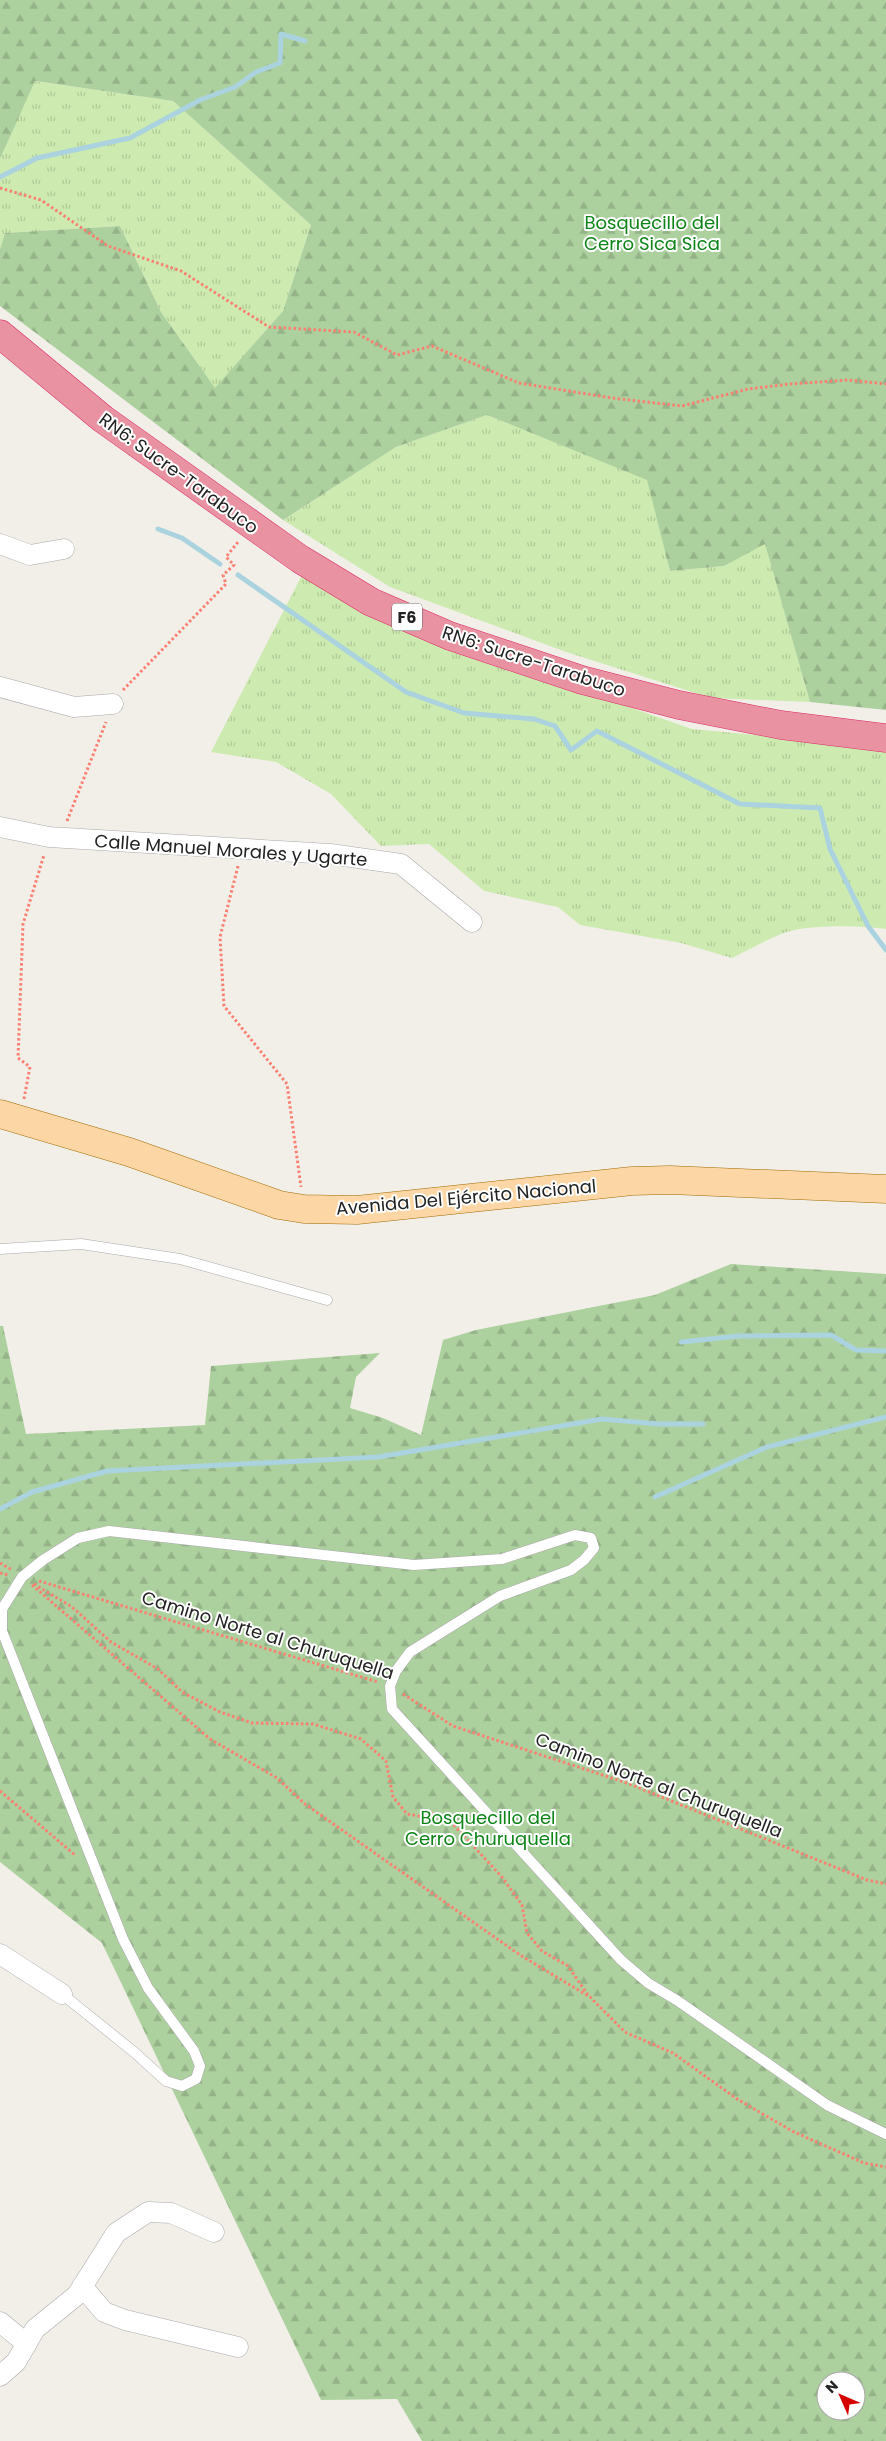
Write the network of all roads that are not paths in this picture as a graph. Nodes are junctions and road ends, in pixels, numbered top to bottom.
1 (0, 334) edge
2 (0, 544) edge
3 (64, 549) dead end
4 (0, 687) edge
5 (113, 704) road end
6 (886, 738) edge
7 (0, 827) edge
8 (472, 922) dead end
9 (10, 1117) edge
10 (886, 1189) edge
11 (0, 1250) edge
12 (327, 1300) dead end
13 (0, 1954) edge
14 (62, 1994) joint
15 (886, 2134) edge
16 (214, 2232) dead end
17 (82, 2286) junction
18 (0, 2322) edge
19 (26, 2344) junction
20 (238, 2347) dead end
21 (0, 2376) edge

1 - 6 highway, RN6: Sucre-Tarabuco / F6
2 - 3 street
4 - 5 street
7 - 8 street, Calle Manuel Morales y Ugarte
9 - 10 main road, Avenida Del Ejército Nacional
11 - 12 lane
13 - 14 street
14 - 15 lane
16 - 17 street
17 - 19 street
17 - 20 street
18 - 19 street
19 - 21 street

